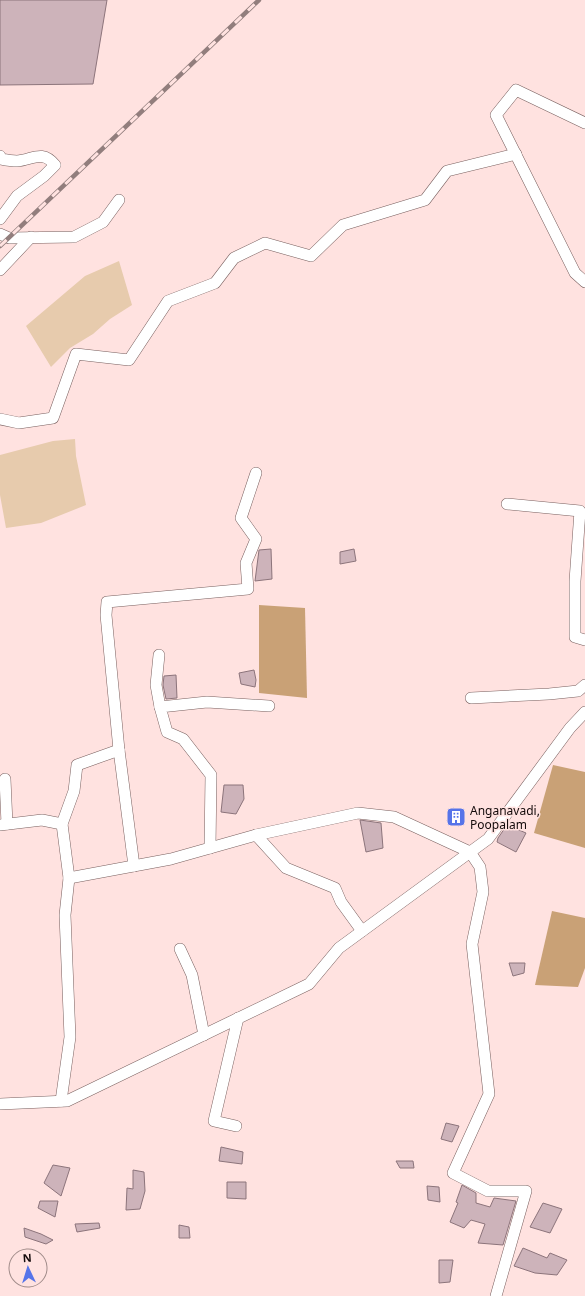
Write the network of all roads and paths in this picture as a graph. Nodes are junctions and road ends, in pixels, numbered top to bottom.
1 (585, 123) edge
2 (516, 154) junction
3 (0, 156) edge
4 (119, 200) dead end
5 (0, 219) edge
6 (0, 234) edge
7 (31, 237) junction
8 (0, 270) edge
9 (585, 282) edge
10 (0, 419) edge
11 (256, 474) dead end
12 (507, 504) dead end
13 (585, 640) edge
14 (159, 654) dead end
15 (585, 685) edge
16 (471, 698) dead end
17 (269, 706) dead end
18 (160, 707) junction
19 (585, 712) edge
20 (119, 750) junction
21 (5, 779) dead end
22 (62, 824) junction
23 (3, 825) edge
24 (256, 835) junction
25 (210, 848) junction
26 (470, 852) junction
27 (134, 866) junction
28 (69, 878) junction
29 (362, 931) junction
30 (180, 949) dead end
31 (238, 1018) junction
32 (204, 1035) junction
33 (60, 1101) junction
34 (0, 1104) edge
35 (236, 1126) dead end
36 (496, 1296) edge

1 - 2 street
2 - 9 street
2 - 10 street
3 - 5 street
4 - 7 street
6 - 7 street
7 - 8 street
11 - 20 street
12 - 13 street
14 - 18 street
15 - 16 street
17 - 18 street
18 - 25 street
19 - 26 street
20 - 22 street
20 - 27 street
21 - 23 street
22 - 23 street
22 - 28 street
24 - 25 street
24 - 26 street
24 - 29 street
25 - 27 street
26 - 29 street
26 - 36 street
27 - 28 street
28 - 33 street
29 - 31 street
30 - 32 street
31 - 32 street
31 - 35 street
32 - 33 street
33 - 34 street

